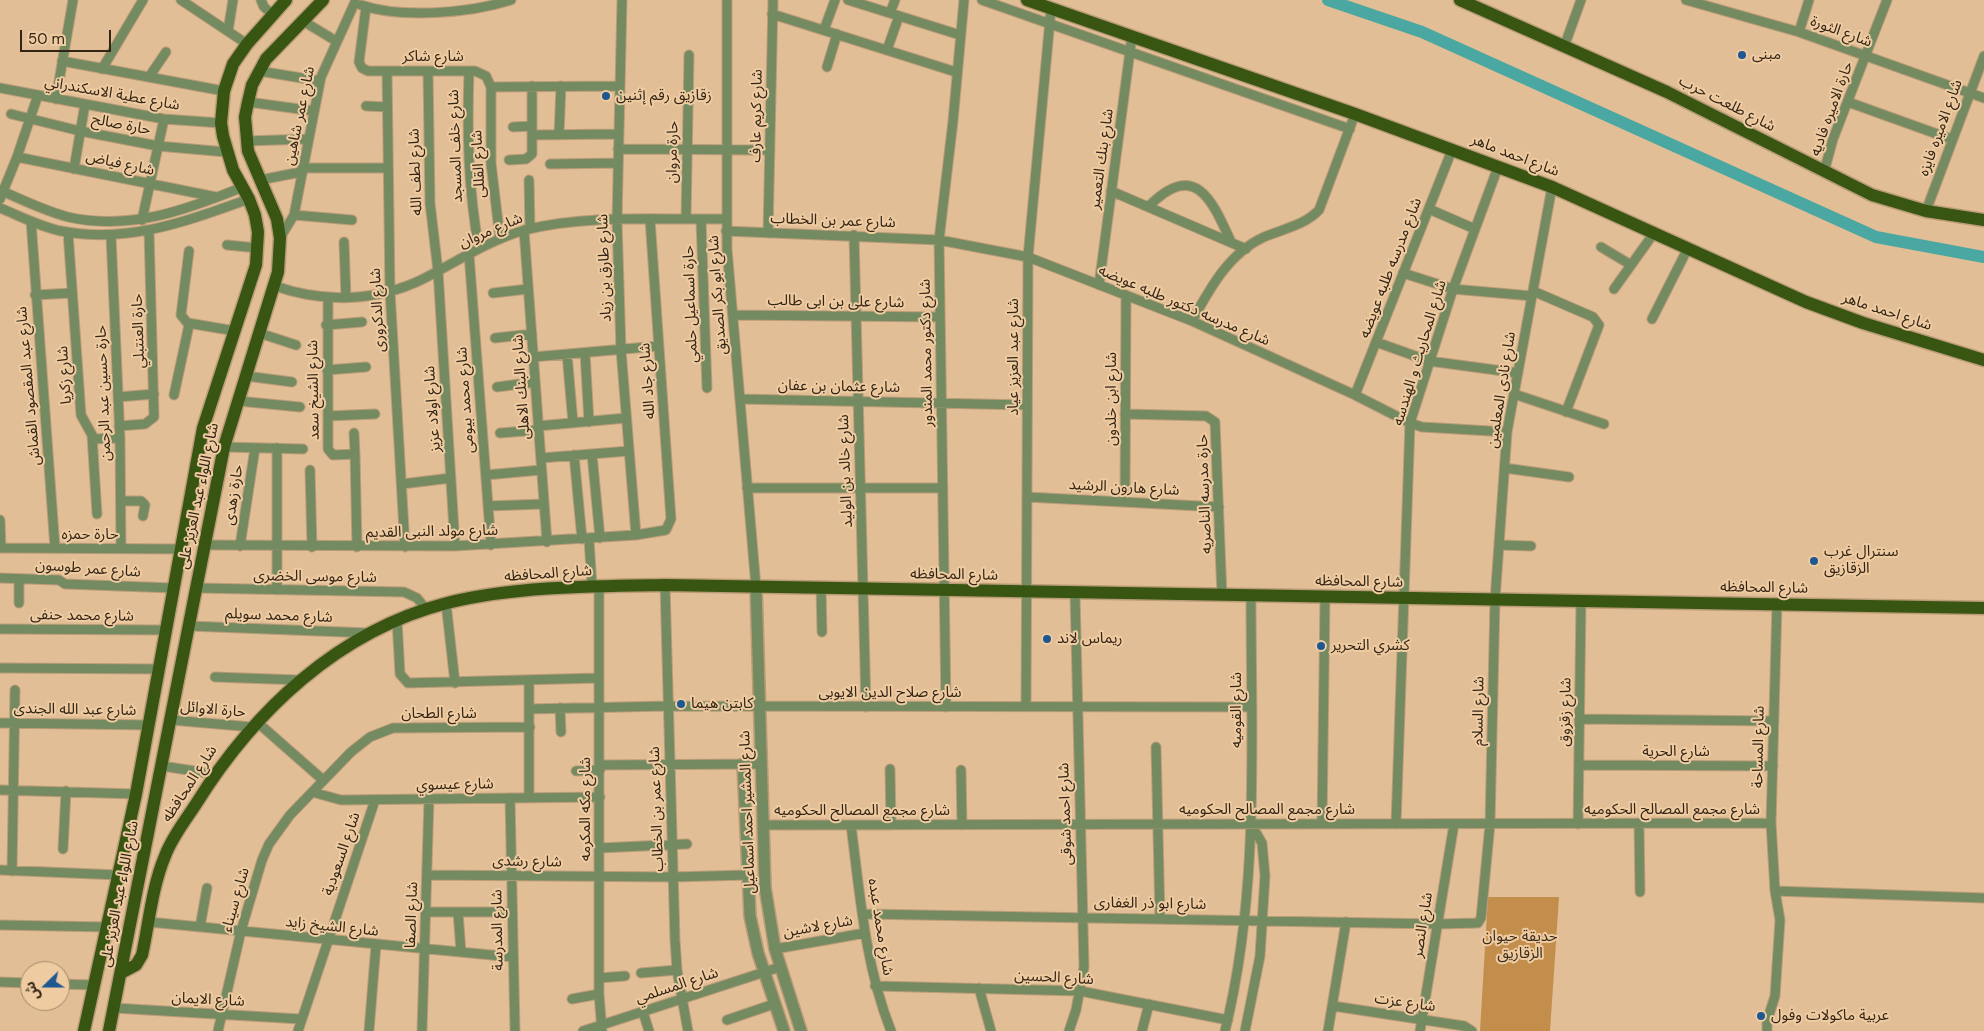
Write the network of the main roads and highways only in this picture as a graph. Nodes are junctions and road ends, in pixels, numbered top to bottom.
1 (286, 0) edge
2 (322, 0) edge
3 (1027, 0) edge
4 (1460, 0) edge
5 (1984, 220) edge
6 (1984, 360) edge
7 (190, 497) junction
8 (213, 501) junction
9 (185, 523) junction
10 (208, 526) junction
11 (1984, 608) edge
12 (146, 849) junction
13 (165, 854) junction
14 (121, 973) junction
15 (84, 1031) edge
16 (109, 1031) edge

1 - 7 main road, شارع اللواء عبد العزيز على
2 - 8 main road, شارع اللواء عبد العزيز على
3 - 6 main road, شارع احمد ماهر
4 - 5 main road, شارع طلعت حرب
7 - 8 main road
7 - 9 main road, شارع اللواء عبد العزيز على
8 - 10 main road, شارع اللواء عبد العزيز على
9 - 10 main road
9 - 15 main road, شارع اللواء عبد العزيز على
10 - 12 main road, شارع اللواء عبد العزيز على
11 - 13 main road, شارع المحافظه
12 - 13 main road
12 - 14 main road, شارع اللواء عبد العزيز على
13 - 14 main road, شارع المحافظه
14 - 16 main road, شارع اللواء عبد العزيز على

